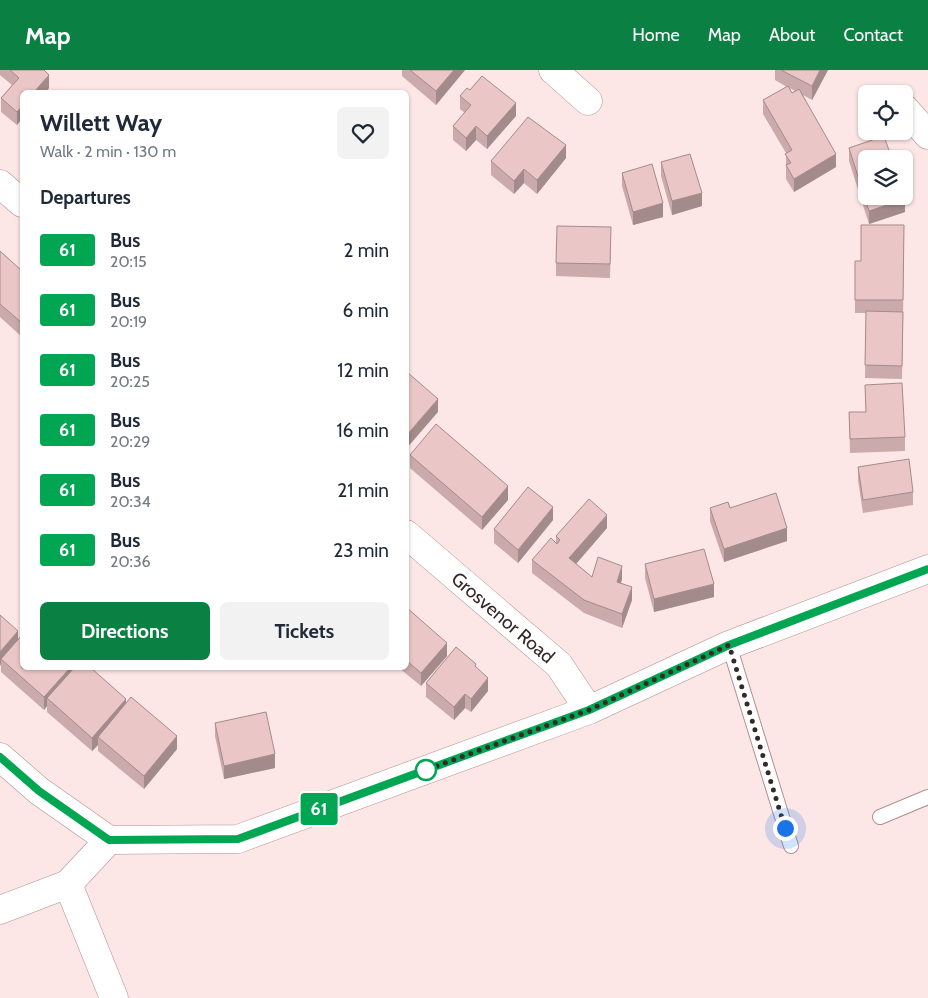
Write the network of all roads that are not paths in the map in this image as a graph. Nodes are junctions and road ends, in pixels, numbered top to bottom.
1 (553, 70) edge
2 (588, 100) dead end
3 (913, 118) edge
4 (928, 135) edge
5 (0, 184) edge
6 (20, 202) edge
7 (409, 537) edge
8 (928, 568) edge
9 (729, 645) junction
10 (589, 710) junction
11 (0, 757) edge
12 (928, 797) edge
13 (880, 817) dead end
14 (109, 840) junction
15 (791, 846) dead end
16 (68, 884) junction
17 (0, 910) edge
18 (114, 998) edge

1 - 2 main road
3 - 4 main road
5 - 6 main road
7 - 10 main road, Grosvenor Road
8 - 9 main road
9 - 10 main road
9 - 15 lane
10 - 14 main road
11 - 14 main road
12 - 13 lane
14 - 16 main road
16 - 17 main road
16 - 18 main road

